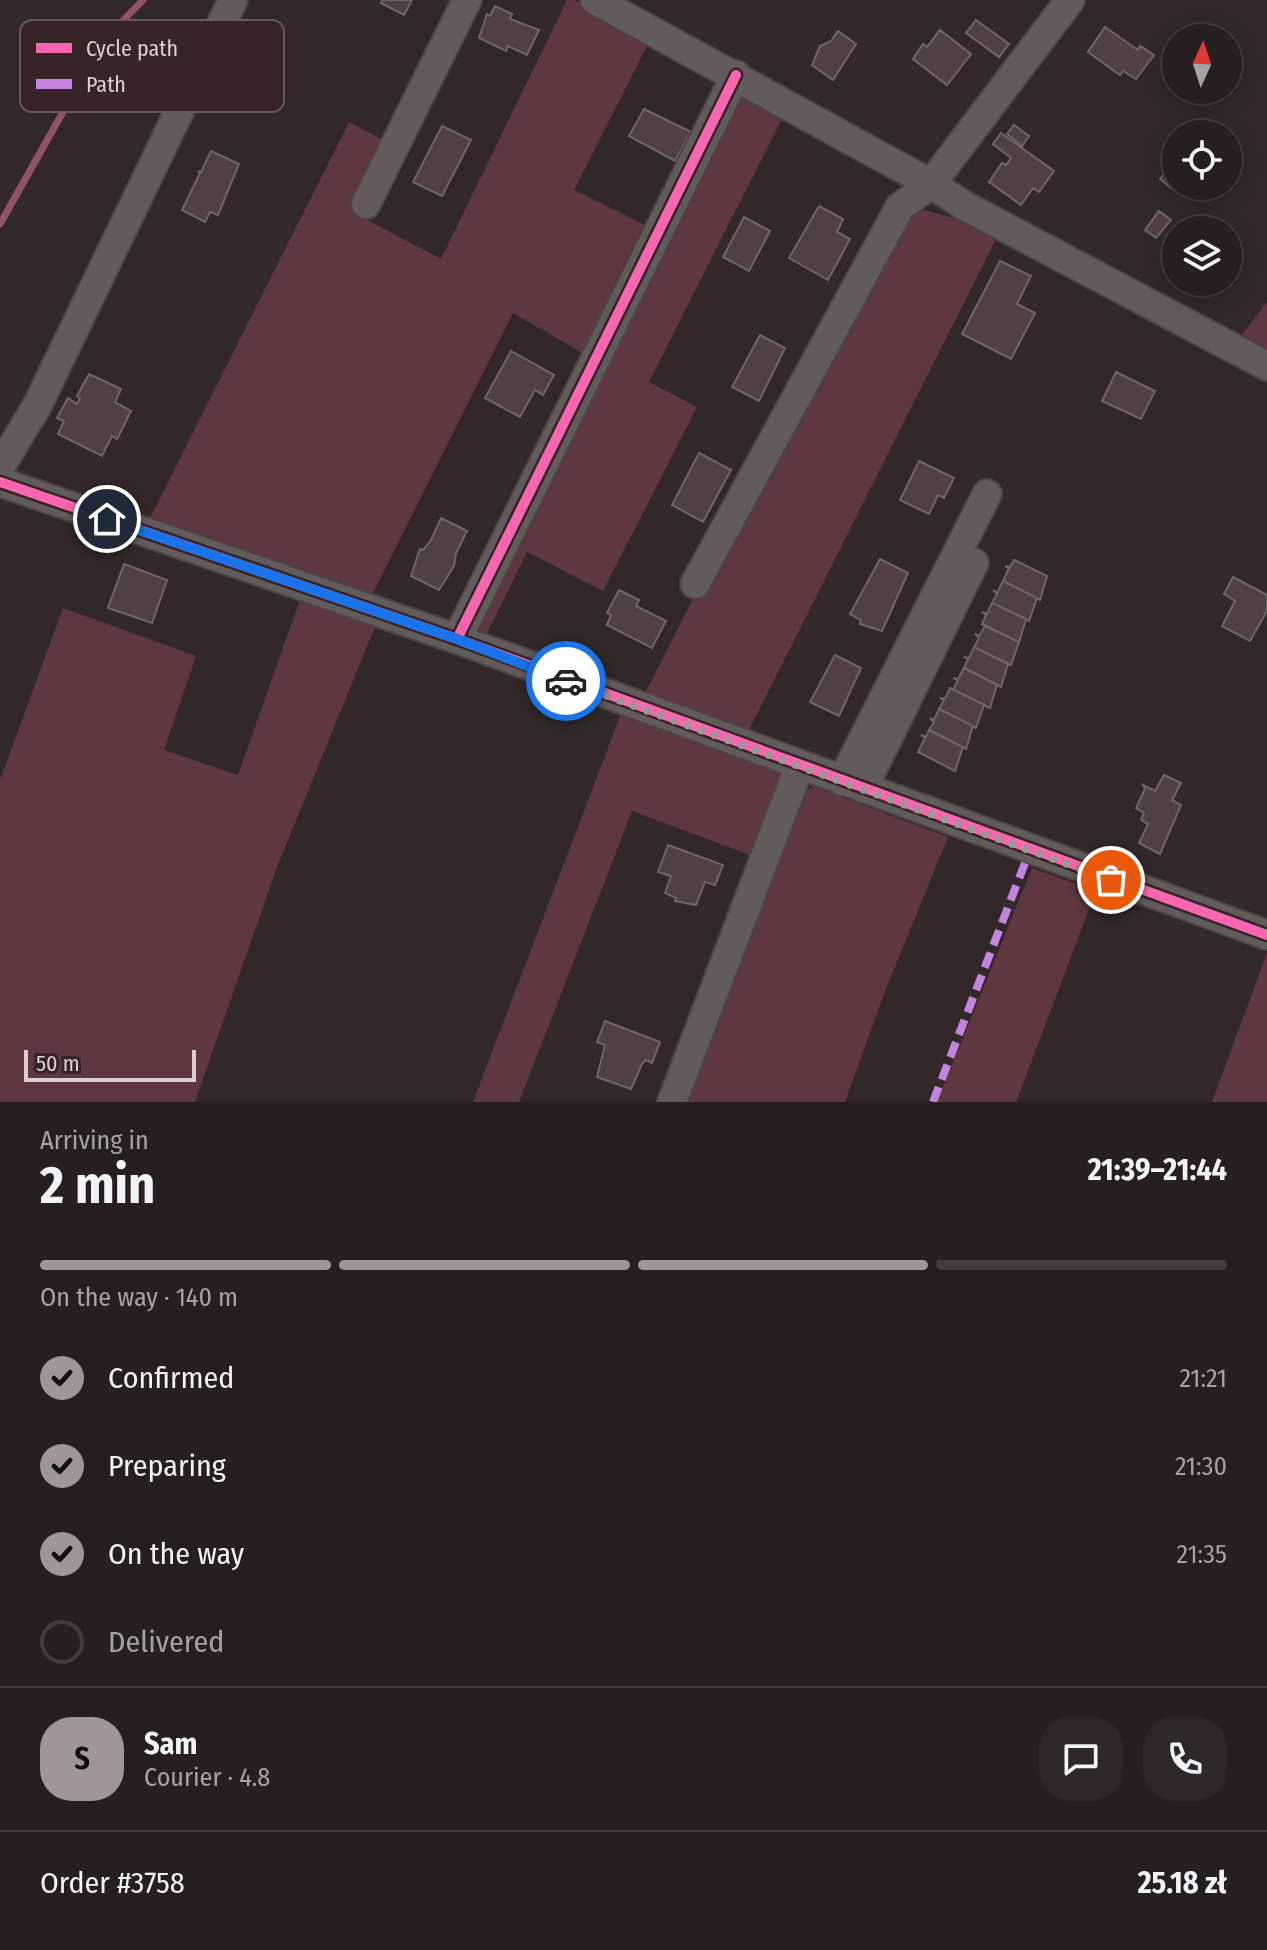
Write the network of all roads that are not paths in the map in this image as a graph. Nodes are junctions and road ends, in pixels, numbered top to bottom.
1 (233, 0) edge
2 (467, 0) edge
3 (595, 0) edge
4 (1070, 0) edge
5 (223, 20) edge
6 (736, 75) junction
7 (179, 112) edge
8 (931, 184) junction
9 (366, 204) dead end
10 (1267, 366) edge
11 (0, 467) edge
12 (0, 482) edge
13 (987, 494) dead end
14 (983, 544) dead end
15 (695, 584) dead end
16 (457, 639) junction
17 (800, 765) junction
18 (853, 784) junction
19 (1267, 935) edge
20 (672, 1102) edge

1 - 5 street
2 - 9 street
3 - 6 street
4 - 8 street
6 - 8 street
6 - 16 street
7 - 11 street
8 - 10 street
8 - 15 street
12 - 16 street
13 - 18 street
14 - 18 street
16 - 17 street
17 - 18 street
17 - 20 street
18 - 19 street

